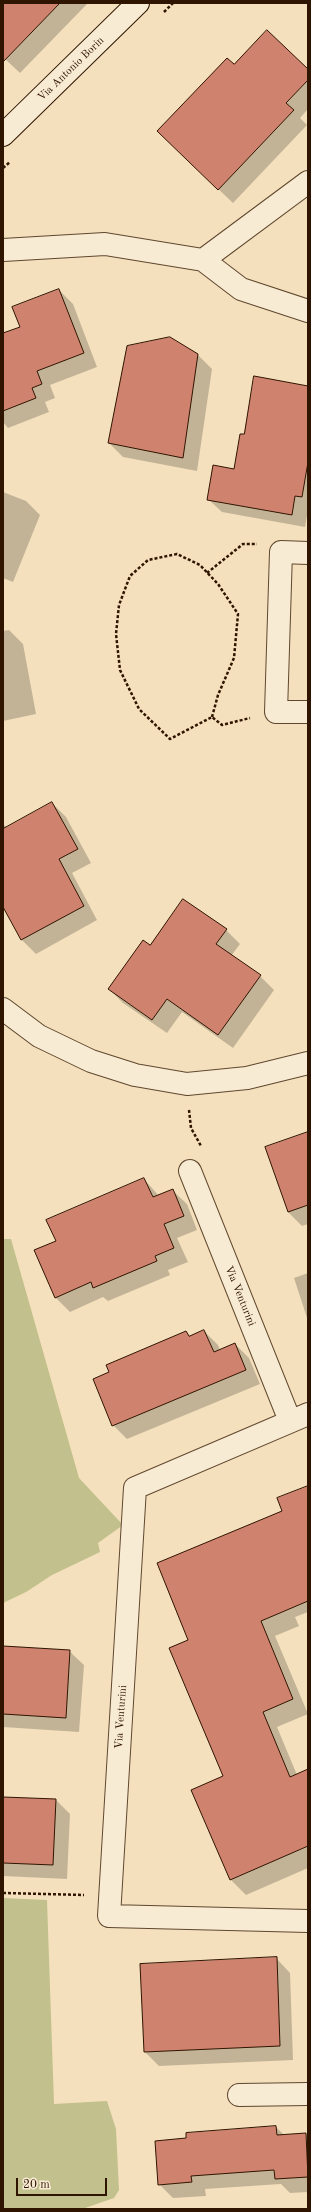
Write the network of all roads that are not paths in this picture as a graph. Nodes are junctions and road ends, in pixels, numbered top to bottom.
1 (138, 3) edge
2 (3, 134) edge
3 (308, 182) edge
4 (3, 250) edge
5 (203, 260) junction
6 (308, 311) edge
7 (308, 553) edge
8 (308, 712) edge
9 (3, 1009) edge
10 (308, 1063) edge
11 (190, 1171) road end
12 (299, 1418) edge
13 (308, 1921) edge
14 (308, 2094) edge
15 (239, 2095) dead end

1 - 2 street, Via Antonio Borin
3 - 5 street
4 - 5 street
5 - 6 street
7 - 8 street
9 - 10 street
11 - 12 street, Via Venturini
12 - 13 street, Via Venturini
14 - 15 street

